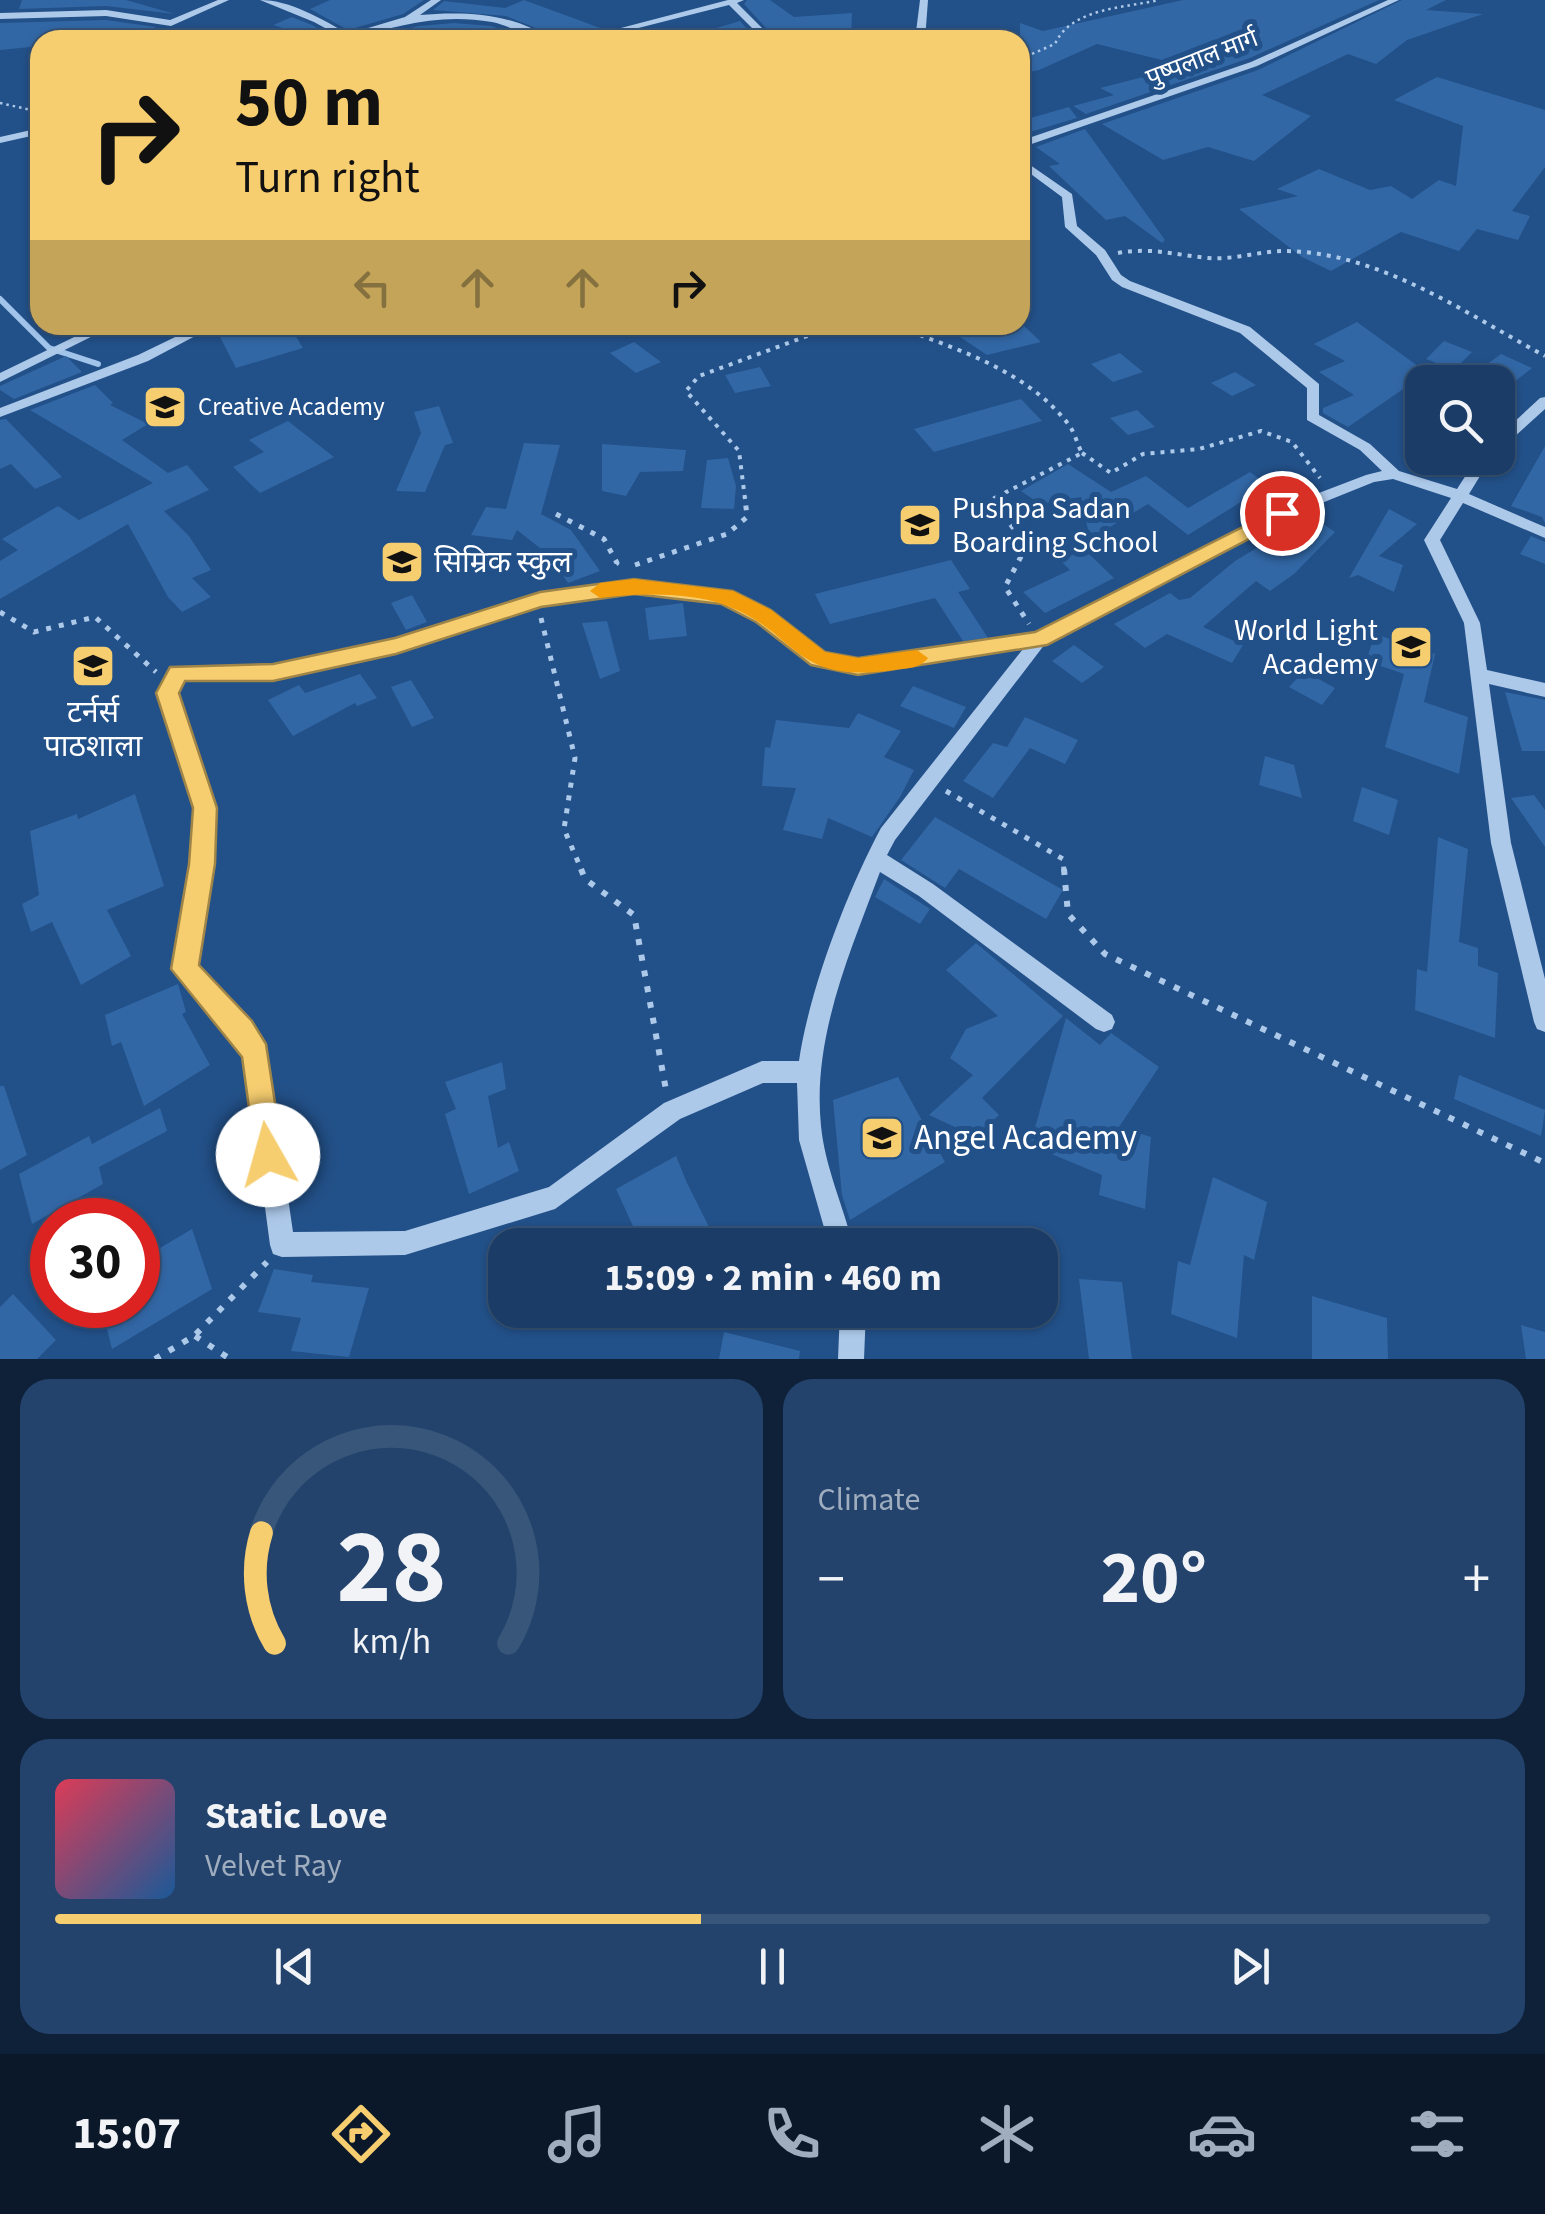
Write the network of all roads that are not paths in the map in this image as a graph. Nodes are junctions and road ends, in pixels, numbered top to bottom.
1 (224, 0) edge
2 (264, 0) edge
3 (437, 0) edge
4 (924, 0) edge
5 (1395, 0) edge
6 (736, 1) edge
7 (0, 16) edge
8 (408, 19) junction
9 (331, 30) edge
10 (373, 30) edge
11 (516, 30) edge
12 (620, 30) edge
13 (757, 30) edge
14 (921, 30) edge
15 (30, 133) edge
16 (0, 140) edge
17 (1030, 142) edge
18 (1030, 168) edge
19 (88, 335) edge
20 (190, 335) edge
21 (0, 378) edge
22 (1545, 402) edge
23 (0, 413) edge
24 (1515, 429) edge
25 (1394, 474) junction
26 (1474, 475) edge
27 (1461, 496) junction
28 (1545, 533) edge
29 (1039, 640) junction
30 (1480, 676) junction
31 (1545, 690) edge
32 (875, 858) junction
33 (1104, 1022) dead end
34 (1545, 1022) edge
35 (806, 1072) junction
36 (836, 1228) edge
37 (852, 1328) edge
38 (851, 1359) edge

1 - 7 street
2 - 9 street
3 - 8 street
4 - 14 street
5 - 17 street, पुष्पलाल मार्ग
6 - 12 street
6 - 13 street
8 - 10 street
8 - 11 street
15 - 16 street
18 - 25 street
19 - 21 street
20 - 23 street
22 - 24 street
25 - 27 street
25 - 29 street
26 - 27 street
27 - 28 street
27 - 30 street
29 - 32 street
29 - 35 street
30 - 31 street
30 - 34 street
32 - 33 street
32 - 35 street
35 - 36 street
37 - 38 street

